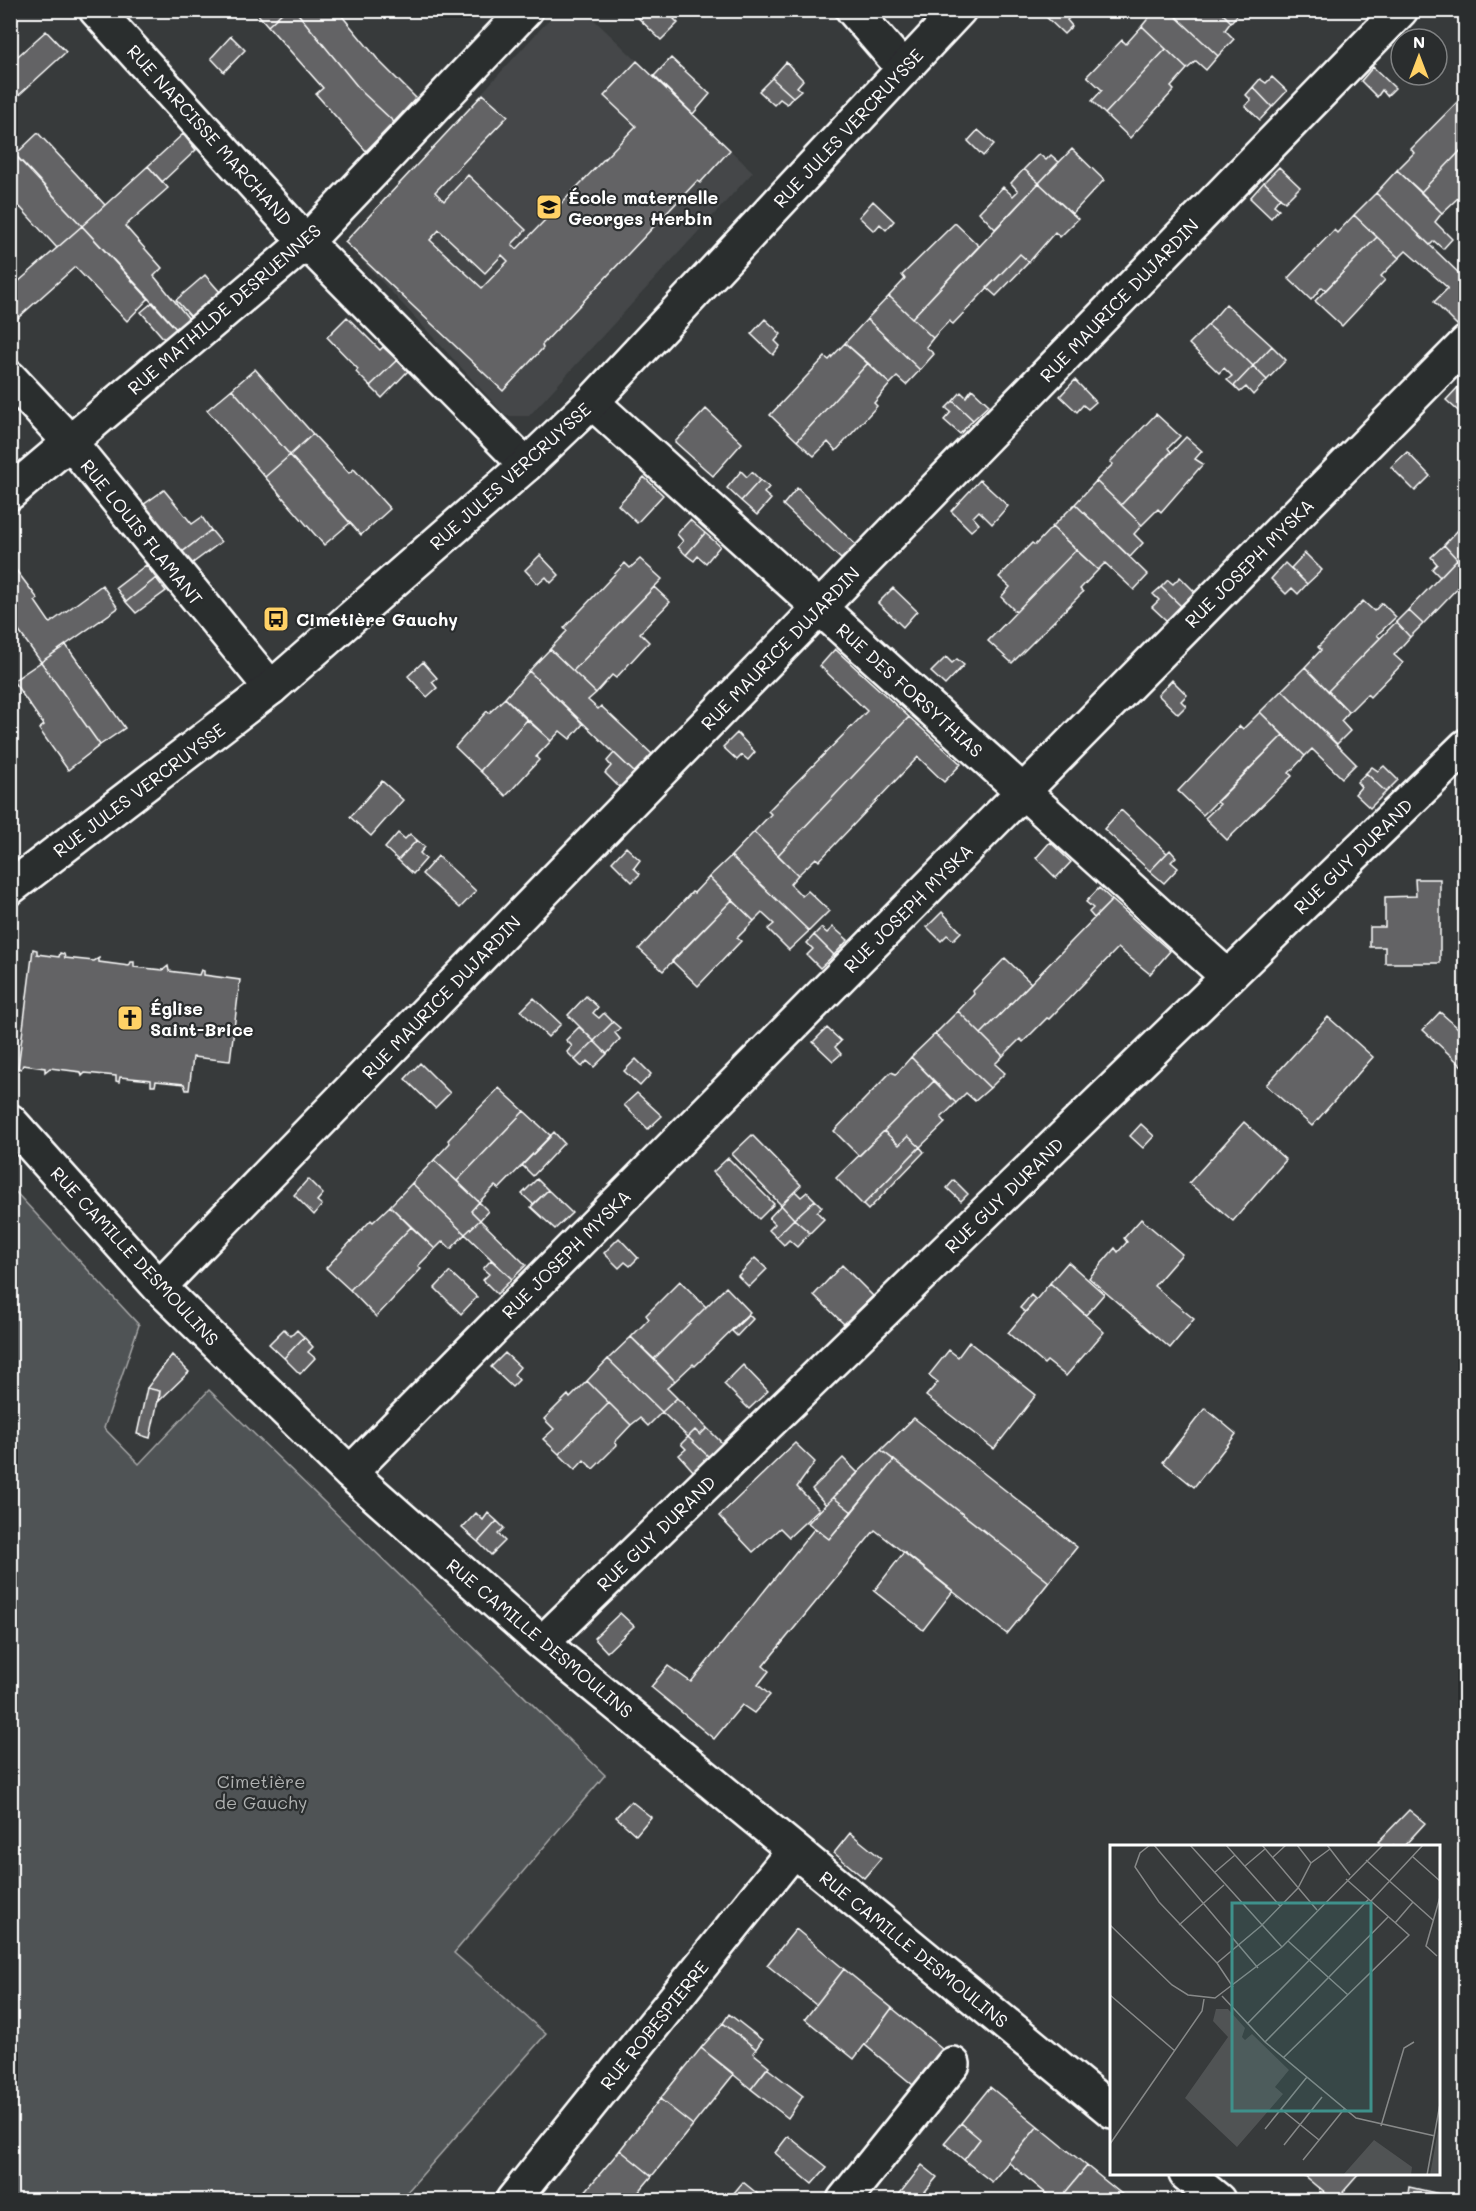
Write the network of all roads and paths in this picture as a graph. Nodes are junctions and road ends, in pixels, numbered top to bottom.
1 (96, 10) edge
2 (853, 10) edge
3 (959, 10) edge
4 (1401, 10) edge
5 (507, 17) edge
6 (903, 68) junction
7 (306, 242) junction
8 (1466, 343) edge
9 (10, 378) edge
10 (592, 402) junction
11 (69, 441) junction
12 (526, 465) junction
13 (10, 492) edge
14 (819, 608) junction
15 (271, 688) junction
16 (1466, 746) edge
17 (1023, 792) junction
18 (10, 888) edge
19 (1228, 977) junction
20 (10, 1120) edge
21 (159, 1287) junction
22 (350, 1473) junction
23 (542, 1643) junction
24 (794, 1850) junction
25 (953, 2064) dead end
26 (1110, 2109) edge
27 (522, 2198) edge
28 (844, 2200) edge

1 - 7 street, RUE NARCISSE MARCHAND
2 - 6 street
3 - 6 street, RUE JULES VERCRUYSSE
4 - 14 street, RUE MAURICE DUJARDIN
5 - 7 street, RUE MATHILDE DESRUENNES
6 - 10 street, RUE JULES VERCRUYSSE
7 - 11 street, RUE MATHILDE DESRUENNES
7 - 12 street, RUE NARCISSE MARCHAND
8 - 17 street, RUE JOSEPH MYSKA
9 - 11 street, RUE LOUIS FLAMANT
10 - 12 street, RUE JULES VERCRUYSSE
10 - 14 street, RUE DES FORSYTHIAS
11 - 13 street, RUE MATHILDE DESRUENNES
11 - 15 street, RUE LOUIS FLAMANT
12 - 15 street, RUE JULES VERCRUYSSE
14 - 17 street, RUE DES FORSYTHIAS
14 - 21 street, RUE MAURICE DUJARDIN
15 - 18 street, RUE JULES VERCRUYSSE
16 - 19 street, RUE GUY DURAND
17 - 19 street, RUE DES FORSYTHIAS
17 - 22 street, RUE JOSEPH MYSKA
19 - 23 street, RUE GUY DURAND
20 - 21 street, RUE CAMILLE DESMOULINS
21 - 22 street, RUE CAMILLE DESMOULINS
22 - 23 street, RUE CAMILLE DESMOULINS
23 - 24 street, RUE CAMILLE DESMOULINS
24 - 26 street, RUE CAMILLE DESMOULINS
24 - 27 street, RUE ROBESPIERRE
25 - 28 street

